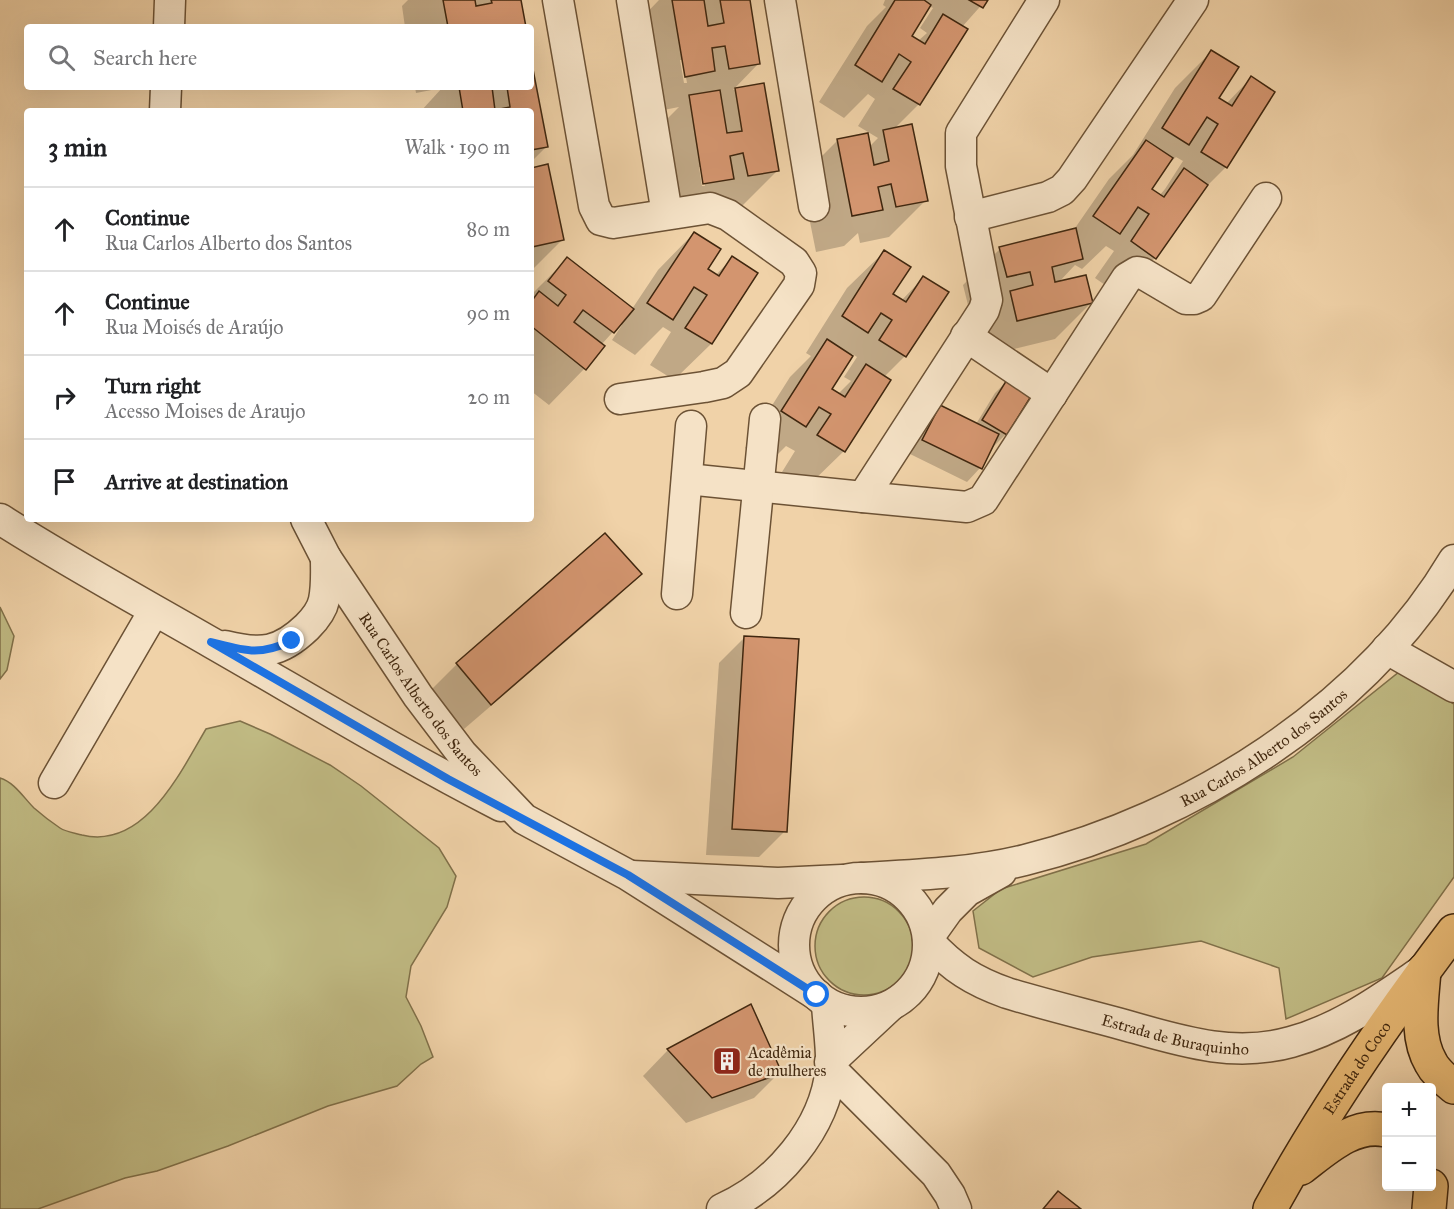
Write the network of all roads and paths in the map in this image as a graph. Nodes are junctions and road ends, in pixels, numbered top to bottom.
1 (170, 0) edge
2 (558, 0) edge
3 (632, 0) edge
4 (780, 0) edge
5 (1044, 0) edge
6 (1193, 0) edge
7 (168, 24) edge
8 (166, 90) edge
9 (165, 108) edge
10 (1266, 198) dead end
11 (814, 206) dead end
12 (667, 214) junction
13 (970, 217) junction
14 (966, 336) junction
15 (1052, 394) junction
16 (620, 399) dead end
17 (765, 419) dead end
18 (691, 426) dead end
19 (687, 478) junction
20 (759, 486) junction
21 (863, 497) junction
22 (0, 519) edge
23 (308, 522) edge
24 (326, 558) junction
25 (1454, 561) edge
26 (677, 594) dead end
27 (154, 611) junction
28 (746, 613) dead end
29 (211, 642) junction
30 (1387, 649) junction
31 (1454, 687) edge
32 (54, 783) dead end
33 (524, 819) junction
34 (1022, 861) junction
35 (628, 875) junction
36 (857, 879) junction
37 (1454, 931) edge
38 (928, 940) junction
39 (1424, 970) junction
40 (822, 999) junction
41 (890, 1006) junction
42 (830, 1066) junction
43 (1454, 1087) edge
44 (1382, 1129) edge
45 (1286, 1180) junction
46 (1431, 1191) edge
47 (1454, 1197) edge
48 (722, 1209) edge
49 (956, 1209) edge
50 (1270, 1209) edge
51 (1430, 1209) edge
52 (1446, 1209) edge

1 - 7 street
2 - 12 street
3 - 12 street
4 - 11 street
5 - 13 street
6 - 13 street
8 - 9 street
10 - 15 street
12 - 16 street
13 - 14 street
14 - 15 street
14 - 21 street
15 - 21 street
17 - 20 street
18 - 19 street
19 - 20 street
19 - 26 street
20 - 21 street
20 - 28 street
22 - 27 street
23 - 24 street, Rua Carlos Alberto dos Santos
24 - 29 street
24 - 33 street, Rua Carlos Alberto dos Santos
25 - 30 street, Rua Carlos Alberto dos Santos
27 - 29 street
27 - 32 street
29 - 33 street
30 - 31 street
30 - 34 street, Rua Carlos Alberto dos Santos
33 - 35 street, Rua Carlos Alberto dos Santos
34 - 36 street, Rua Carlos Alberto dos Santos
34 - 38 street, Rua Carlos Alberto dos Santos
35 - 36 street, Rua Carlos Alberto dos Santos
35 - 40 street, Rua Carlos Alberto dos Santos
36 - 38 street
36 - 40 street
37 - 39 highway, Estrada do Coco
38 - 39 street, Estrada de Buraquinho
38 - 41 street
39 - 43 highway
39 - 45 highway, Estrada do Coco
40 - 41 street
40 - 42 street
41 - 42 street
42 - 48 street
42 - 49 street
44 - 45 highway
45 - 50 highway, Estrada do Coco
46 - 51 highway
47 - 52 highway

